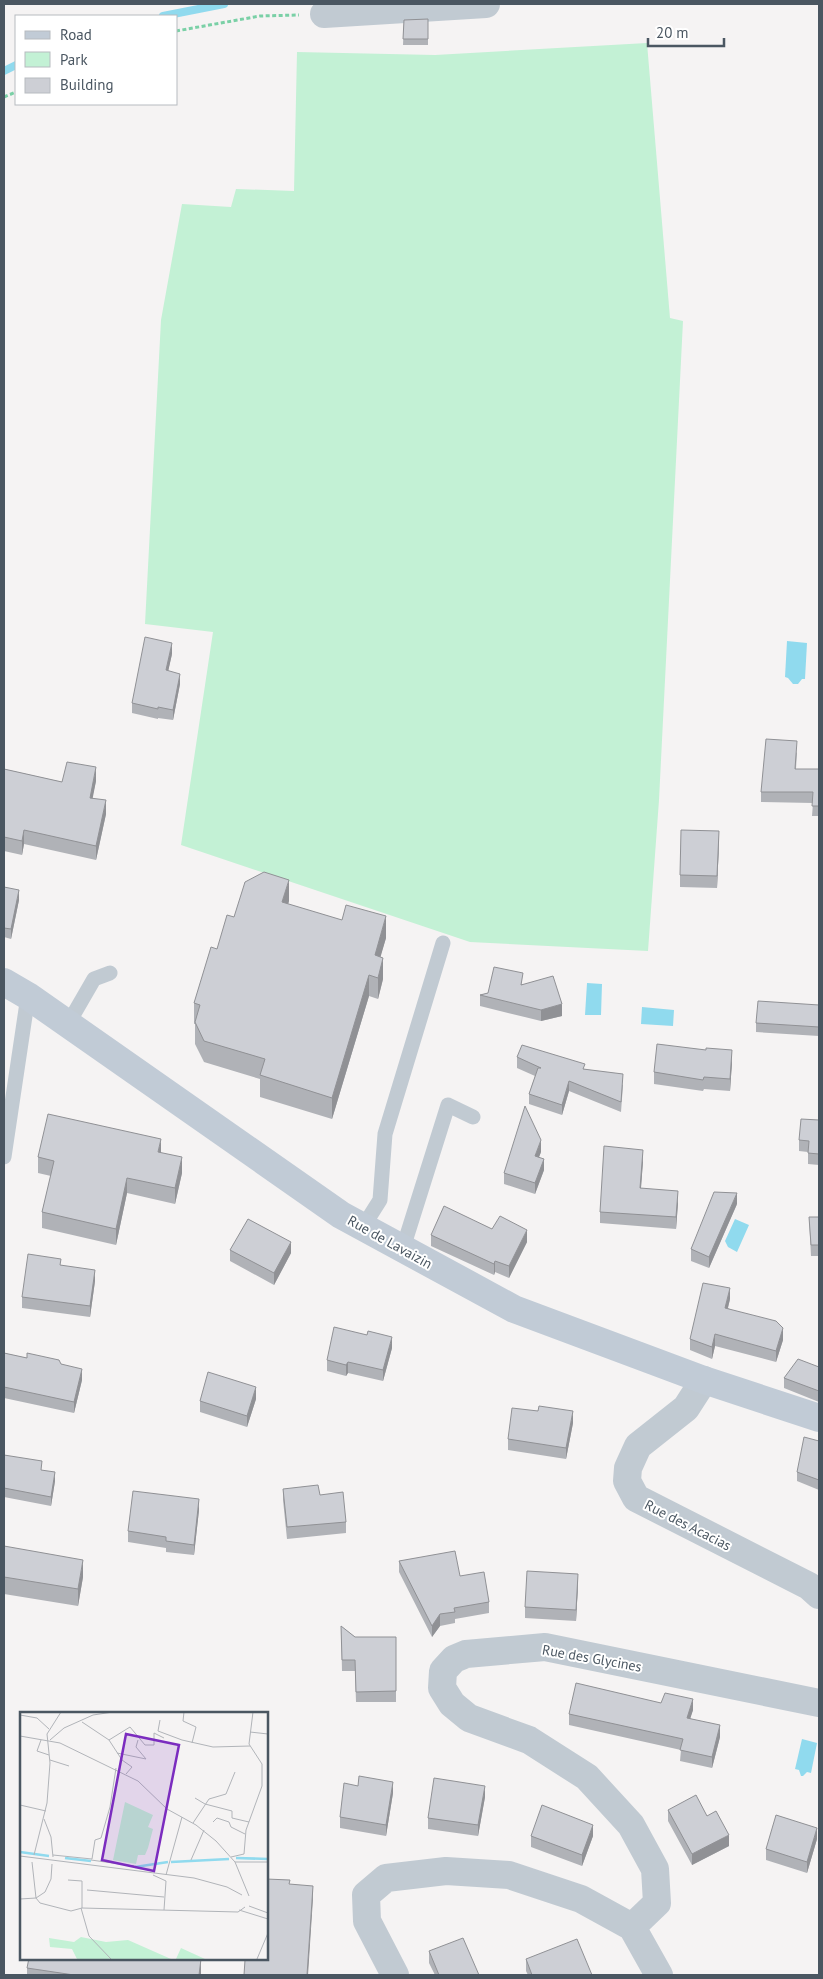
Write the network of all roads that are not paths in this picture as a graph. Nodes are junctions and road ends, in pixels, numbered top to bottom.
1 (486, 4) edge
2 (324, 14) road end
3 (443, 943) dead end
4 (110, 973) dead end
5 (4, 982) edge
6 (28, 996) junction
7 (68, 1024) junction
8 (474, 1117) dead end
9 (4, 1158) edge
10 (363, 1227) junction
11 (402, 1248) junction
12 (704, 1380) junction
13 (819, 1418) edge
14 (819, 1595) edge
15 (819, 1703) edge
16 (632, 1927) junction
17 (395, 1975) edge
18 (659, 1975) edge

1 - 2 street
3 - 10 lane
4 - 7 lane
5 - 6 main road, Rue de Lavaizin
6 - 7 main road, Rue de Lavaizin
6 - 9 lane
7 - 10 main road, Rue de Lavaizin
8 - 11 lane
10 - 11 main road, Rue de Lavaizin
11 - 12 main road, Rue de Lavaizin
12 - 13 main road, Rue de Lavaizin
12 - 14 street, Rue des Acacias
15 - 16 street, Rue des Glycines
16 - 17 street
16 - 18 street

